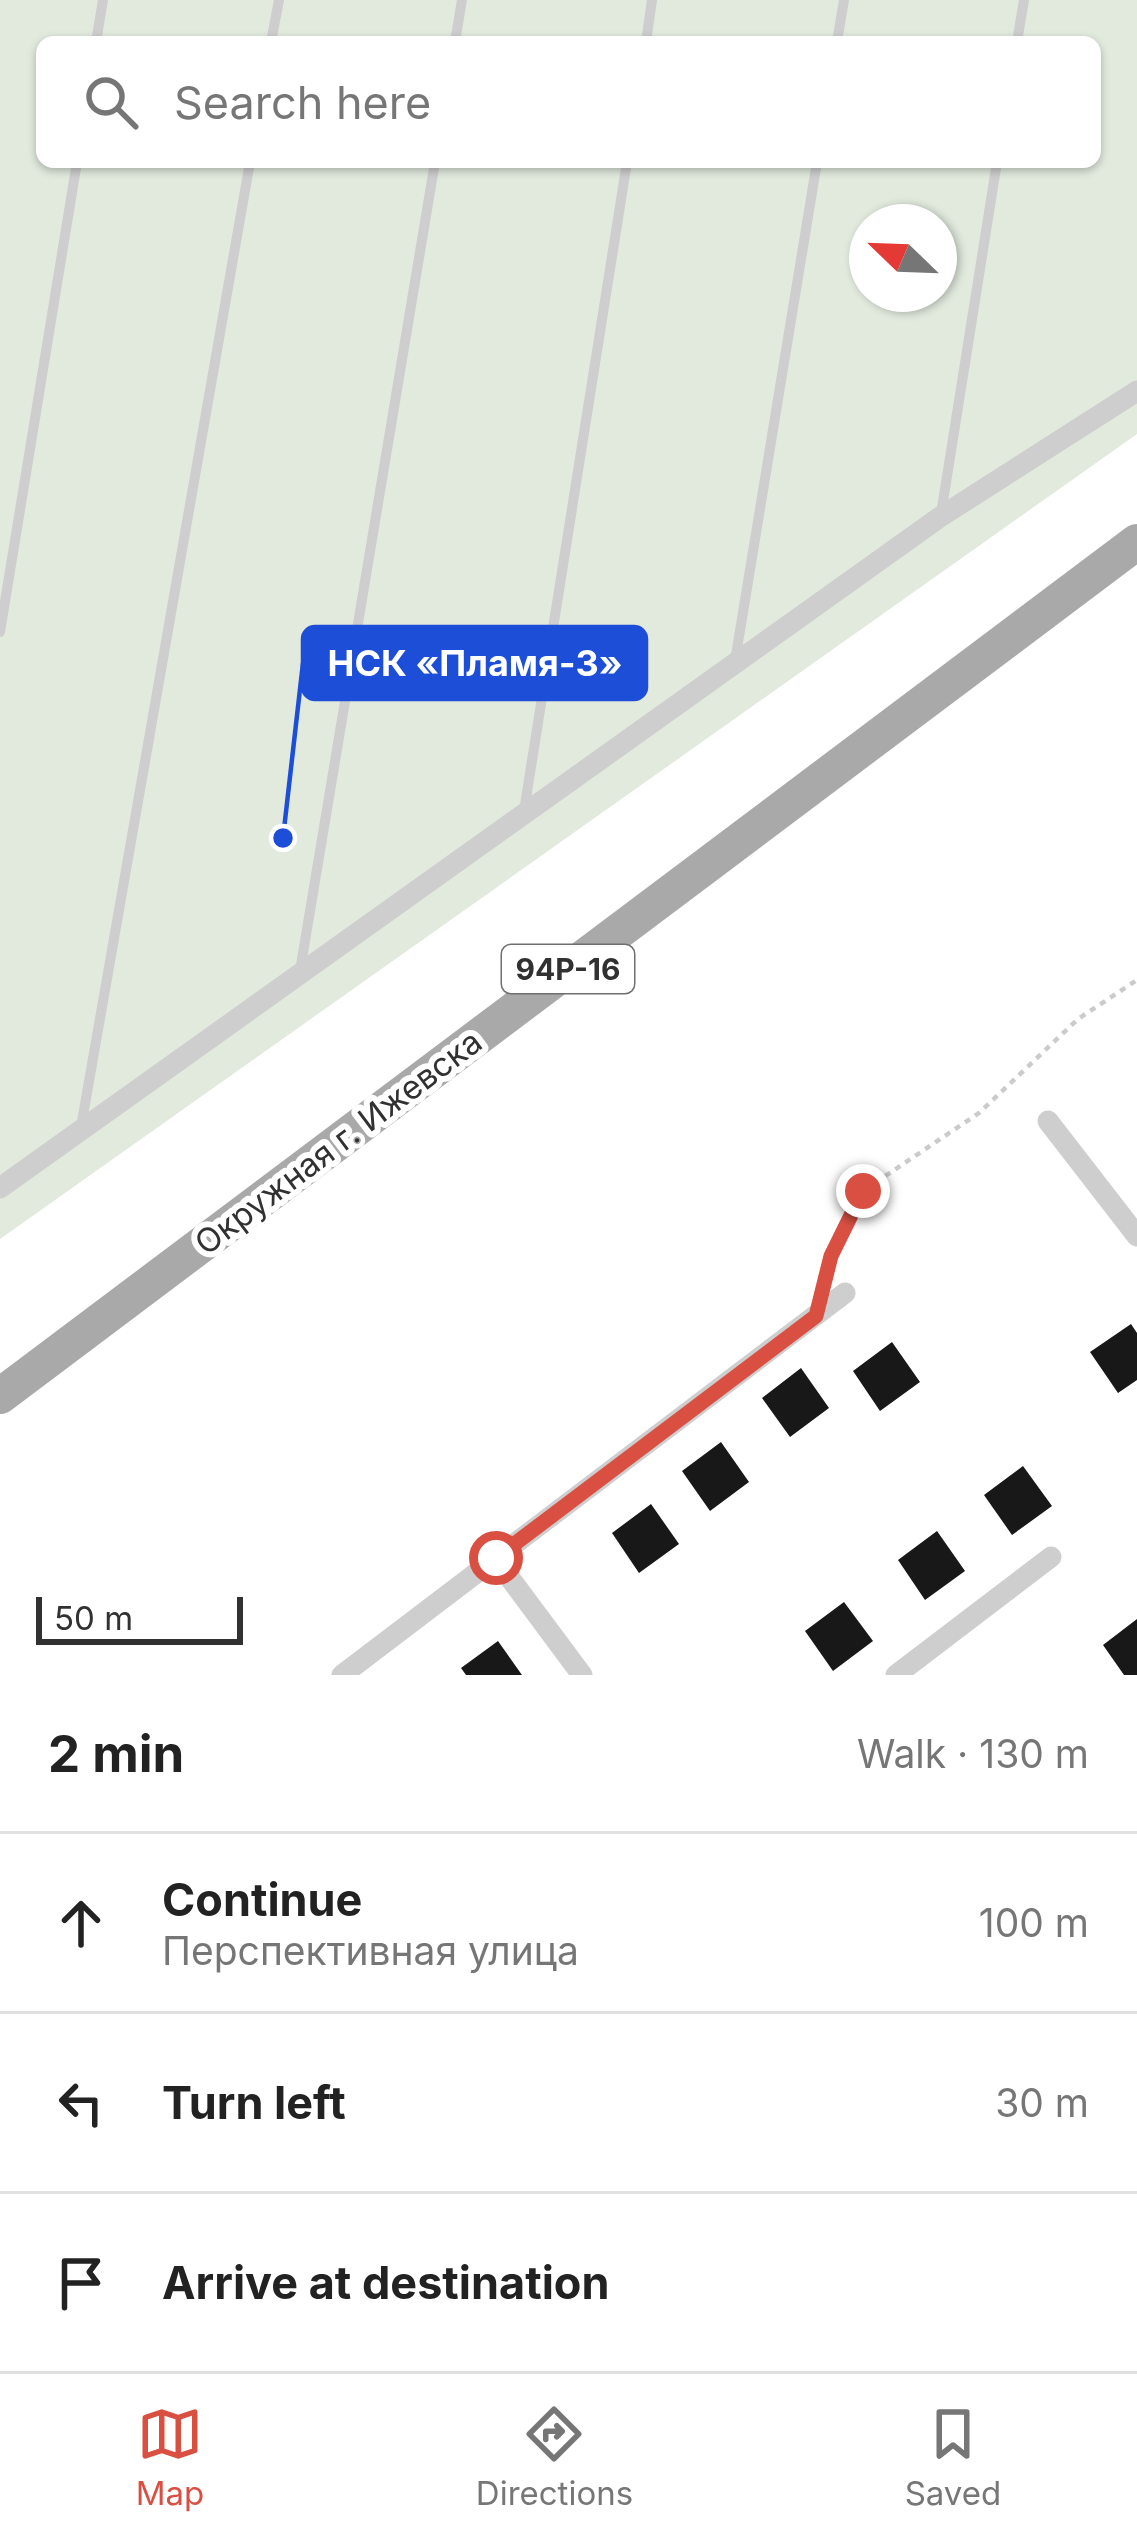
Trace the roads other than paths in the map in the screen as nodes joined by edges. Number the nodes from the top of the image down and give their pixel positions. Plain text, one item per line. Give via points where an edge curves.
1 (103, 0) edge
2 (279, 0) edge
3 (462, 0) edge
4 (652, 0) edge
5 (844, 0) edge
6 (1024, 0) edge
7 (97, 36) edge
8 (273, 36) edge
9 (456, 36) edge
10 (647, 36) edge
11 (838, 36) edge
12 (1018, 36) edge
13 (75, 168) edge
14 (249, 168) edge
15 (434, 168) edge
16 (625, 168) edge
17 (817, 168) edge
18 (997, 168) edge
19 (1137, 391) edge
20 (940, 517) junction
21 (1137, 542) edge
22 (0, 632) edge
23 (735, 664) junction
24 (523, 814) junction
25 (300, 974) junction
26 (1048, 1121) dead end
27 (80, 1130) junction
28 (0, 1188) edge
29 (1137, 1236) edge
30 (845, 1293) dead end
31 (0, 1396) edge
32 (1051, 1557) dead end
33 (496, 1558) junction
34 (342, 1675) edge
35 (582, 1675) edge
36 (896, 1675) edge

1 - 7 lane
2 - 8 lane
3 - 9 lane
4 - 10 lane
5 - 11 lane
6 - 12 lane
13 - 22 lane
14 - 27 lane
15 - 25 lane
16 - 24 lane
17 - 23 lane
18 - 20 lane
19 - 20 street
20 - 23 street
21 - 31 main road, Окружная г. Ижевска / 94Р-16
23 - 24 street
24 - 25 street
25 - 27 street
26 - 29 street
27 - 28 street
30 - 33 street
32 - 36 street
33 - 34 street
33 - 35 street

